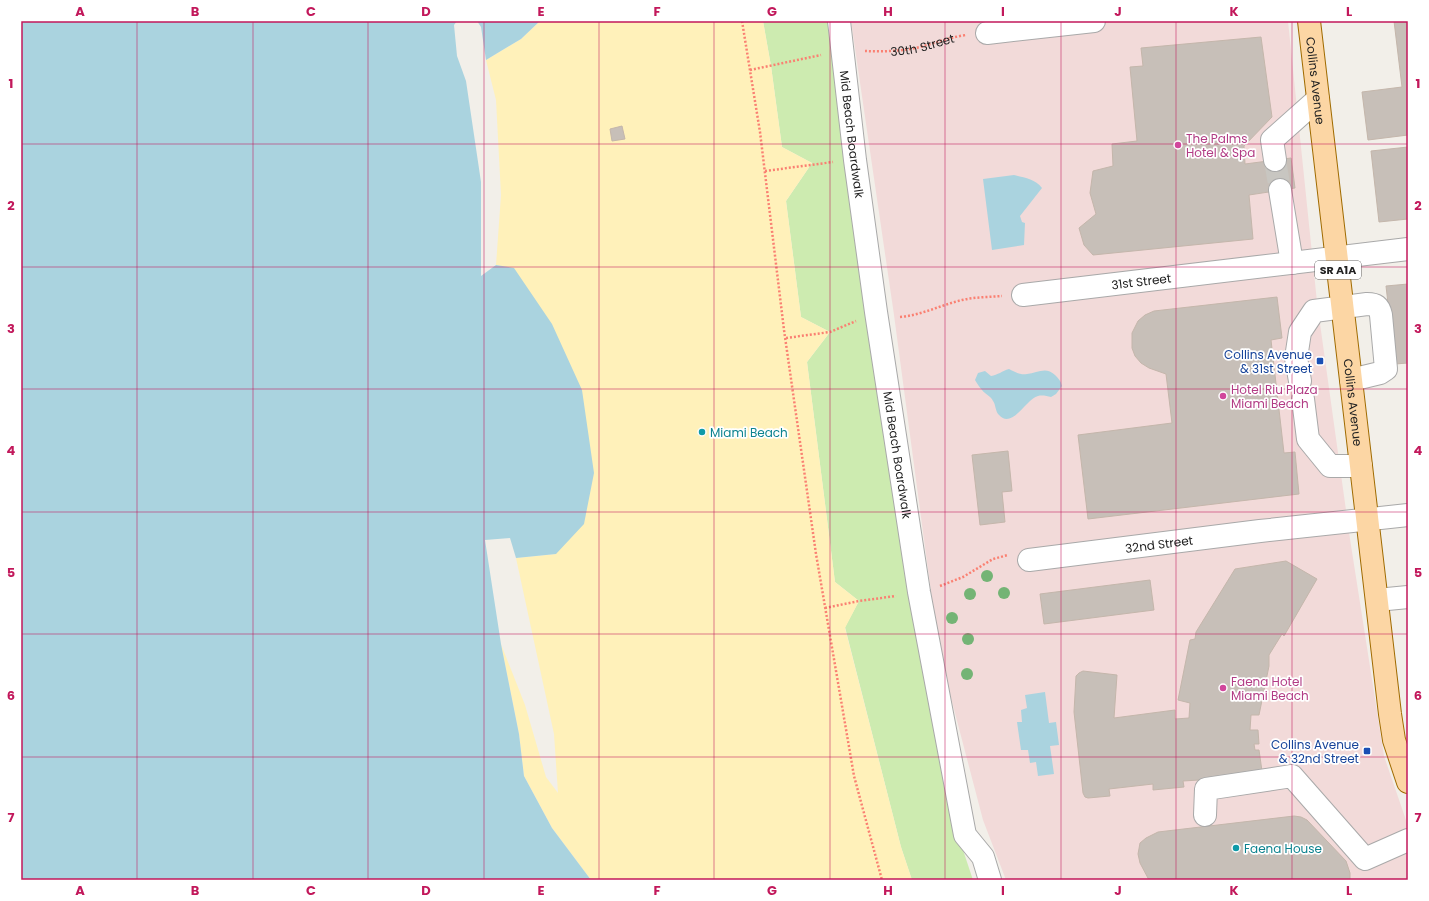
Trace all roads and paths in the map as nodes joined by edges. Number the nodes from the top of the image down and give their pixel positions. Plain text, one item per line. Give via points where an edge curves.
1 (742, 21) edge
2 (839, 21) edge
3 (1094, 21) edge
4 (1309, 21) edge
5 (987, 33) joint
6 (843, 50) junction
7 (750, 70) junction
8 (1318, 99) junction
9 (855, 160) junction
10 (1275, 160) tunnel mouth
11 (765, 170) junction
12 (1280, 190) tunnel mouth
13 (1408, 249) edge
14 (1337, 258) junction
15 (1292, 263) junction
16 (1023, 295) joint
17 (1342, 306) junction
18 (876, 312) junction
19 (786, 338) junction
20 (1351, 380) junction
21 (1361, 466) junction
22 (1408, 515) edge
23 (1367, 519) junction
24 (1029, 560) joint
25 (919, 592) junction
26 (1408, 597) edge
27 (1377, 600) junction
28 (825, 608) junction
29 (1407, 778) edge
30 (1205, 815) dead end
31 (1408, 840) edge
32 (882, 880) edge
33 (990, 880) edge

1 - 7 path
2 - 6 street, Mid Beach Boardwalk
3 - 5 street
4 - 8 main road, Collins Avenue / SR A1A
5 - 6 path, 30th Street via 953,37 904,50
6 - 7 path, 30th Street
6 - 9 street, Mid Beach Boardwalk
7 - 11 path
8 - 10 street via 1272,140
8 - 14 main road, Collins Avenue / SR A1A
9 - 11 path
9 - 18 street, Mid Beach Boardwalk
11 - 19 path
12 - 15 street
13 - 14 street, 31st Street
14 - 15 street, 31st Street
14 - 17 main road, Collins Avenue / SR A1A
15 - 16 street, 31st Street
16 - 18 path via 961,300 921,314 899,318
17 - 20 main road, Collins Avenue / SR A1A
17 - 20 street via 1372,304 1378,306 1381,315 1386,369 1380,373
17 - 21 street via 1314,311 1300,332 1296,358 1308,439 1330,466
18 - 19 path via 830,332
18 - 25 street, Mid Beach Boardwalk
19 - 28 path
20 - 21 main road, Collins Avenue / SR A1A
21 - 23 main road, Collins Avenue / SR A1A
22 - 23 street, 32nd Street
23 - 24 street, 32nd Street
23 - 27 main road, Collins Avenue / SR A1A
24 - 25 path via 1014,554 1003,556 962,577
25 - 28 path
25 - 33 street, Mid Beach Boardwalk via 965,835 983,857
26 - 27 street
27 - 29 main road, Collins Avenue / SR A1A via 1394,740
28 - 32 path via 854,776
30 - 31 street via 1206,789 1292,776 1365,859

